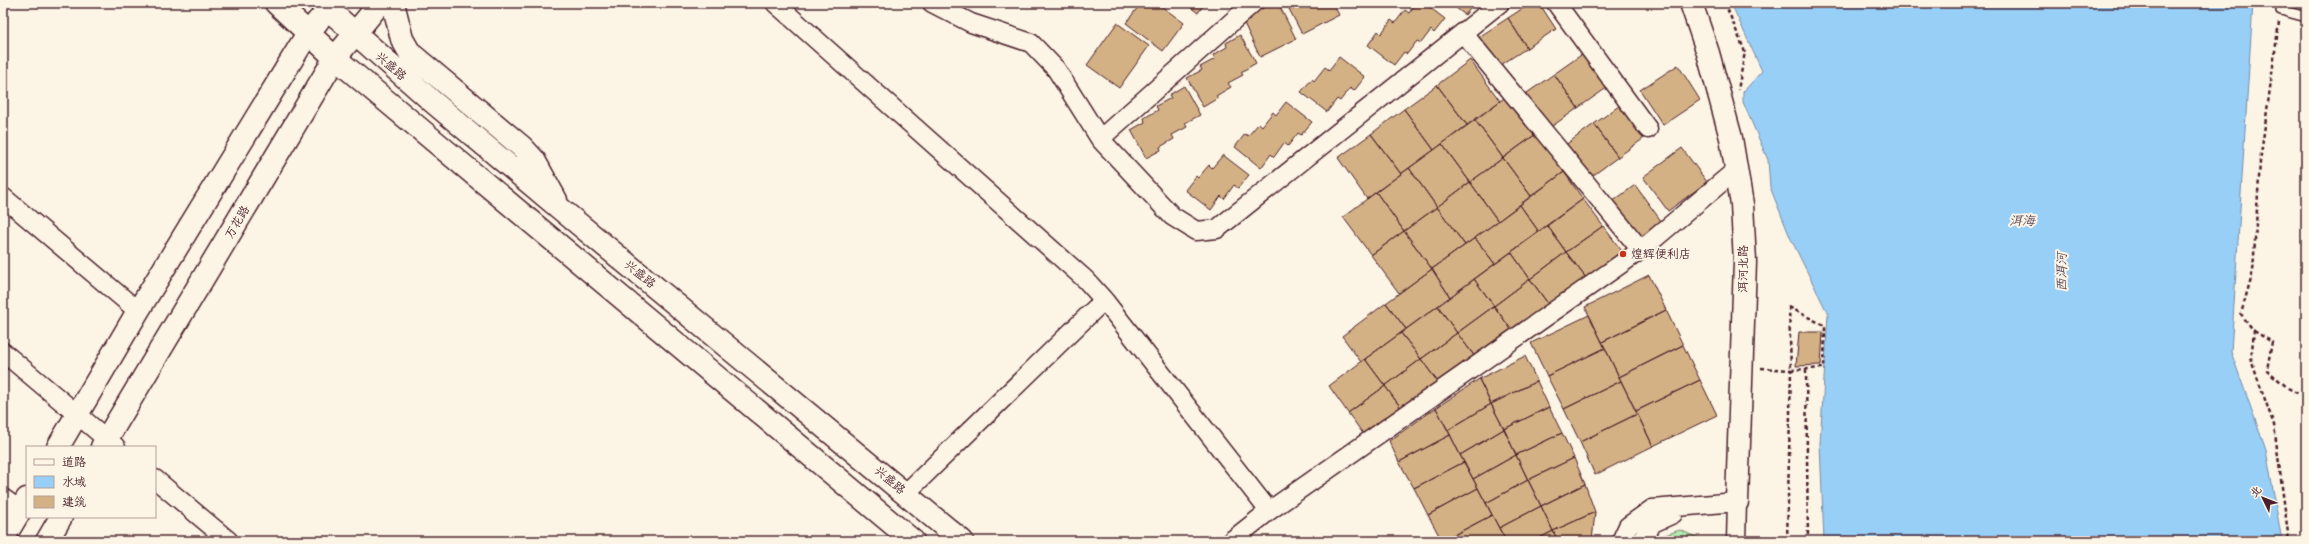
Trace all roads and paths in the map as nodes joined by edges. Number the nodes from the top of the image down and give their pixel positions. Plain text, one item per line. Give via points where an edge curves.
1 (276, 3) edge
2 (380, 3) edge
3 (394, 3) edge
4 (775, 3) edge
5 (932, 3) edge
6 (1253, 3) edge
7 (1500, 3) edge
8 (1556, 3) edge
9 (1692, 3) edge
10 (1725, 3) edge
11 (328, 5) edge
12 (2281, 6) edge
13 (2306, 17) edge
14 (308, 33) junction
15 (354, 33) junction
16 (1462, 33) junction
17 (335, 58) junction
18 (1737, 96) dead end
19 (1648, 129) dead end
20 (1100, 139) junction
21 (1736, 170) junction
22 (3, 197) edge
23 (563, 211) junction
24 (1641, 250) junction
25 (1104, 300) junction
26 (138, 311) junction
27 (2254, 332) junction
28 (3, 352) edge
29 (1759, 368) dead end
30 (1791, 370) junction
31 (1806, 370) junction
32 (2306, 398) edge
33 (77, 414) junction
34 (109, 444) edge
35 (59, 446) edge
36 (156, 480) edge
37 (905, 494) junction
38 (17, 502) edge
39 (1737, 502) junction
40 (1692, 505) junction
41 (1269, 511) junction
42 (60, 518) edge
43 (3, 539) edge
44 (47, 541) edge
45 (229, 541) edge
46 (913, 541) edge
47 (962, 541) edge
48 (1231, 541) edge
49 (1621, 541) edge
50 (1641, 541) edge
51 (1736, 541) edge
52 (1788, 541) edge
53 (1808, 541) edge
54 (2289, 541) edge

1 - 14 street
2 - 15 street, 万花路
3 - 23 street via 402,39 410,53 522,147 534,160
4 - 25 street via 1086,280
5 - 20 street via 971,23 1030,43 1056,69
6 - 20 street
7 - 16 street
8 - 19 street
9 - 21 street, 洱河北路 via 1731,138
10 - 18 path via 1745,52
11 - 14 street
11 - 15 street, 兴盛路
12 - 13 lane
12 - 27 path via 2260,162 2253,271 2241,314
14 - 17 street
14 - 26 street
15 - 17 street, 万花路
15 - 23 street, 兴盛路
16 - 20 street via 1217,229 1196,231 1172,216
16 - 24 street
17 - 34 street, 万花路
17 - 46 street
21 - 24 street
21 - 39 street, 洱河北路 via 1742,204 1745,262
22 - 26 street
23 - 37 street, 兴盛路
24 - 41 street
25 - 37 street
25 - 41 street
26 - 33 street
27 - 32 path via 2272,342 2267,370 2288,388
27 - 54 path via 2251,360 2274,425
28 - 33 street
29 - 30 path
30 - 31 path
30 - 31 path via 1789,307 1825,326 1824,368
30 - 52 path
31 - 53 path
33 - 34 street
33 - 35 street
36 - 45 street
37 - 47 street, 兴盛路
38 - 43 street
39 - 40 street
39 - 51 street, 洱河北路
40 - 49 street via 1652,510 1628,526
40 - 50 street via 1653,523
41 - 48 street
42 - 44 street

